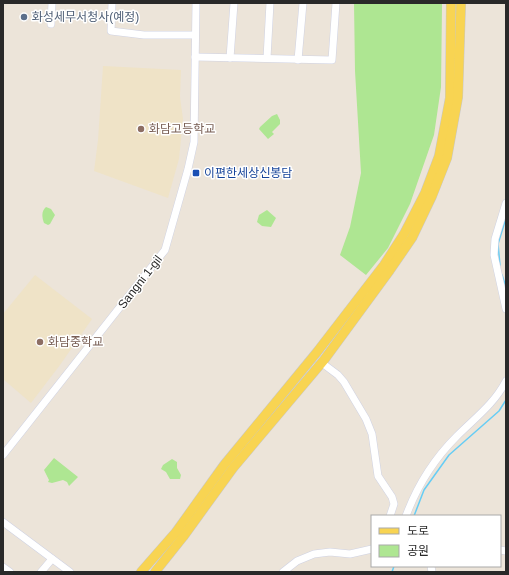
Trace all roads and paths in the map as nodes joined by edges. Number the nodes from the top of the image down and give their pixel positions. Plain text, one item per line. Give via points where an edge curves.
1 (52, 3) edge
2 (112, 3) edge
3 (196, 3) edge
4 (234, 3) edge
5 (270, 3) edge
6 (303, 3) edge
7 (336, 3) edge
8 (451, 3) edge
9 (461, 3) edge
10 (51, 24) dead end
11 (195, 35) junction
12 (195, 57) junction
13 (230, 58) junction
14 (267, 58) junction
15 (298, 60) junction
16 (506, 202) edge
17 (506, 309) edge
18 (322, 363) junction
19 (506, 381) edge
20 (3, 455) edge
21 (390, 515) edge
22 (406, 515) edge
23 (3, 522) edge
24 (371, 549) edge
25 (52, 558) junction
26 (3, 567) edge
27 (10, 572) edge
28 (41, 572) edge
29 (70, 572) edge
30 (141, 572) edge
31 (155, 572) edge
32 (283, 572) edge

1 - 10 street
2 - 11 street via 111,31 144,35
3 - 11 street, Sangni 1-gil
4 - 13 street
5 - 14 street
6 - 15 street
7 - 15 street via 332,60
8 - 30 main road via 450,98 439,156 425,194 404,234 384,265 317,352 224,465 176,532
9 - 18 main road via 458,97 447,158 412,238
11 - 12 street, Sangni 1-gil
12 - 13 street
12 - 20 street, Sangni 1-gil via 194,142 165,250
13 - 14 street
14 - 15 street
16 - 17 street via 495,239 494,255
18 - 21 street via 344,382 366,419 372,434 378,476 394,504
18 - 31 main road via 233,468
19 - 22 street via 492,402 432,464
23 - 25 street
24 - 32 street via 350,554 314,554 297,561
25 - 28 street
25 - 29 street
26 - 27 street

